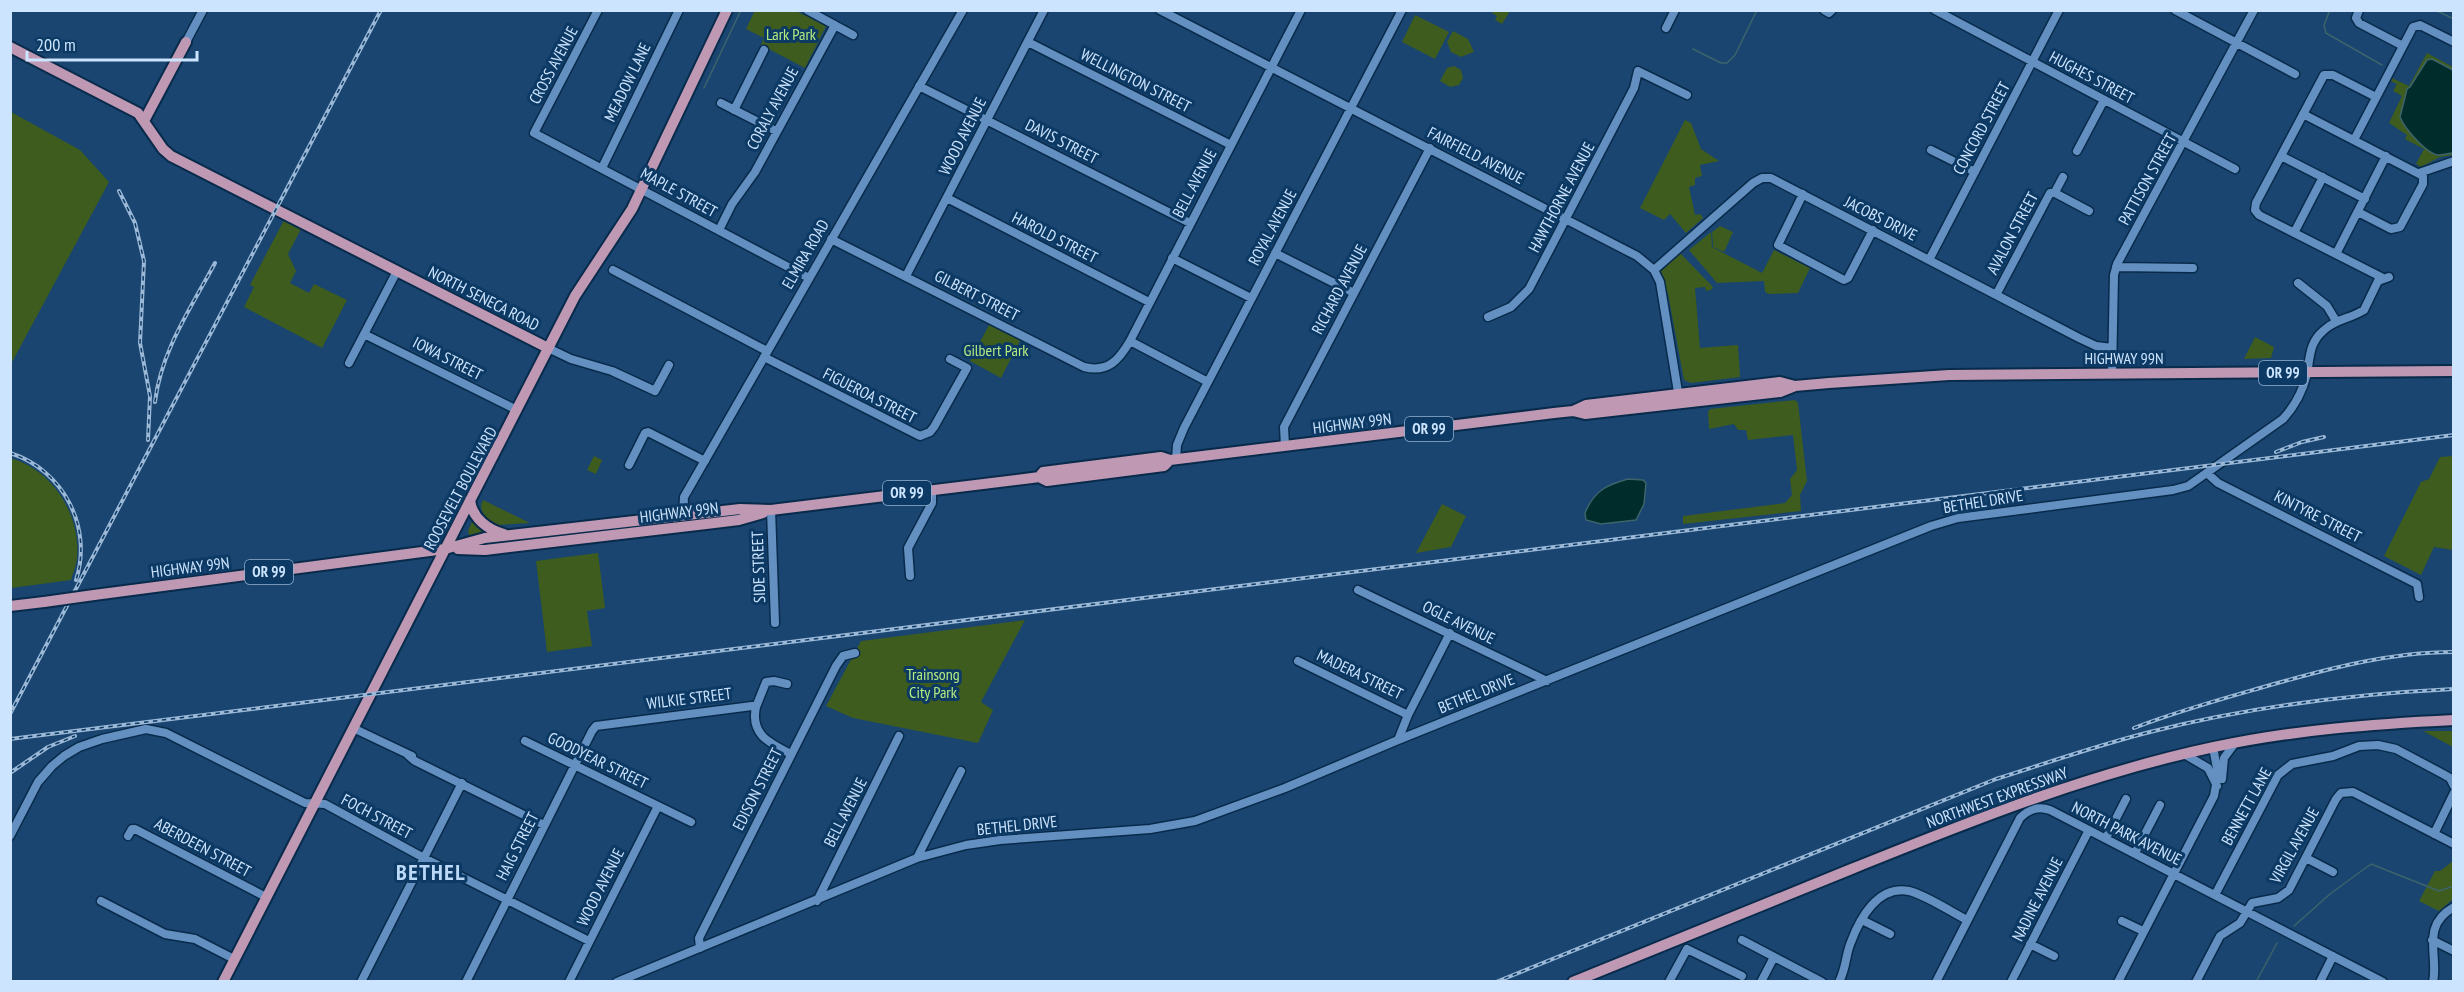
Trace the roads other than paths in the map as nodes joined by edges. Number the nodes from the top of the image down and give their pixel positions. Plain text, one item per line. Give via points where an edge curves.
1 (203, 10) edge
2 (598, 10) edge
3 (678, 10) edge
4 (727, 10) edge
5 (807, 10) edge
6 (963, 10) edge
7 (1044, 10) edge
8 (1160, 10) edge
9 (1301, 10) edge
10 (1402, 10) edge
11 (1675, 10) edge
12 (1824, 10) edge
13 (1832, 10) edge
14 (1935, 10) edge
15 (2059, 10) edge
16 (2175, 10) edge
17 (2254, 10) edge
18 (2359, 10) edge
19 (835, 25) junction
20 (1666, 28) dead end
21 (853, 34) dead end
22 (186, 42) joint
23 (1028, 42) junction
24 (2454, 42) edge
25 (2237, 43) junction
26 (2403, 46) junction
27 (10, 47) edge
28 (764, 50) dead end
29 (2032, 62) junction
30 (1272, 68) junction
31 (2295, 74) dead end
32 (920, 86) junction
33 (1687, 94) dead end
34 (2376, 97) junction
35 (2104, 100) junction
36 (721, 103) dead end
37 (1351, 108) junction
38 (734, 110) junction
39 (2303, 114) junction
40 (987, 120) junction
41 (144, 121) junction
42 (776, 131) junction
43 (534, 133) joint
44 (2354, 140) junction
45 (2184, 143) junction
46 (1231, 145) junction
47 (1430, 148) junction
48 (1931, 150) dead end
49 (2077, 151) dead end
50 (2281, 156) junction
51 (2386, 156) junction
52 (2454, 161) edge
53 (602, 168) junction
54 (2235, 169) dead end
55 (1975, 172) junction
56 (2419, 173) junction
57 (2063, 177) dead end
58 (2323, 177) junction
59 (642, 190) junction
60 (2055, 192) junction
61 (1803, 194) junction
62 (947, 198) junction
63 (2365, 199) junction
64 (2089, 211) dead end
65 (2358, 212) junction
66 (1566, 219) junction
67 (1190, 224) junction
68 (719, 230) junction
69 (1873, 230) junction
70 (2294, 233) junction
71 (831, 239) junction
72 (1275, 253) junction
73 (2336, 254) junction
74 (1172, 258) junction
75 (1929, 260) junction
76 (2116, 267) junction
77 (2193, 267) dead end
78 (613, 270) dead end
79 (1654, 270) junction
80 (397, 271) junction
81 (906, 276) junction
82 (809, 278) junction
83 (2298, 283) dead end
84 (1354, 293) junction
85 (1996, 295) junction
86 (1251, 298) junction
87 (1149, 302) junction
88 (1488, 317) dead end
89 (2336, 321) junction
90 (364, 334) junction
91 (1130, 341) junction
92 (548, 348) junction
93 (2112, 348) junction
94 (765, 354) junction
95 (950, 359) dead end
96 (350, 363) dead end
97 (669, 365) dead end
98 (1110, 366) joint
99 (2454, 371) edge
100 (2307, 372) junction
101 (2112, 374) junction
102 (1208, 382) junction
103 (1679, 398) junction
104 (518, 410) junction
105 (1286, 446) junction
106 (1173, 460) junction
107 (705, 461) junction
108 (628, 465) dead end
109 (2207, 473) junction
110 (932, 490) junction
111 (470, 500) junction
112 (771, 510) junction
113 (683, 516) junction
114 (510, 536) junction
115 (445, 549) junction
116 (910, 576) dead end
117 (1358, 590) dead end
118 (2419, 597) dead end
119 (10, 606) edge
120 (776, 623) dead end
121 (1450, 633) junction
122 (855, 653) dead end
123 (1298, 661) dead end
124 (1547, 681) junction
125 (787, 684) dead end
126 (756, 706) junction
127 (1408, 715) junction
128 (2454, 720) edge
129 (596, 726) joint
130 (353, 728) junction
131 (899, 736) dead end
132 (1398, 740) junction
133 (525, 741) dead end
134 (2235, 743) junction
135 (2213, 747) junction
136 (791, 754) junction
137 (2184, 754) junction
138 (575, 765) junction
139 (961, 771) dead end
140 (462, 783) junction
141 (2217, 786) junction
142 (2454, 786) edge
143 (2454, 793) edge
144 (2126, 799) dead end
145 (315, 804) junction
146 (2160, 805) dead end
147 (658, 806) junction
148 (691, 822) dead end
149 (544, 825) junction
150 (2089, 830) junction
151 (2433, 834) junction
152 (128, 836) dead end
153 (10, 837) edge
154 (2106, 838) junction
155 (2454, 844) edge
156 (2135, 853) junction
157 (424, 858) junction
158 (917, 858) junction
159 (2306, 858) junction
160 (2333, 872) dead end
161 (2174, 873) junction
162 (2215, 895) junction
163 (266, 897) junction
164 (507, 900) junction
165 (101, 901) dead end
166 (817, 901) junction
167 (2454, 907) edge
168 (2247, 911) junction
169 (1862, 920) junction
170 (1967, 920) junction
171 (2122, 921) dead end
172 (2143, 931) junction
173 (1890, 934) dead end
174 (1742, 940) dead end
175 (2432, 940) junction
176 (589, 941) junction
177 (2030, 944) junction
178 (700, 948) junction
179 (2454, 951) edge
180 (2054, 956) dead end
181 (2333, 956) junction
182 (1774, 957) junction
183 (234, 959) junction
184 (1742, 976) dead end
185 (223, 981) edge
186 (361, 981) edge
187 (466, 981) edge
188 (569, 981) edge
189 (617, 981) edge
190 (1573, 981) edge
191 (1669, 981) edge
192 (1761, 981) edge
193 (1822, 981) edge
194 (1839, 981) edge
195 (1936, 981) edge
196 (2011, 981) edge
197 (2118, 981) edge
198 (2196, 981) edge
199 (2320, 981) edge
200 (2384, 981) edge
201 (2433, 981) edge

1 - 22 street
2 - 43 street, CROSS AVENUE
3 - 53 street, MEADOW LANE
4 - 59 main road, ROOSEVELT BOULEVARD
5 - 19 street
6 - 32 street, ELMIRA ROAD
7 - 23 street, WOOD AVENUE
8 - 30 street, FAIRFIELD AVENUE
9 - 30 street, BELL AVENUE
10 - 37 street, ROYAL AVENUE
11 - 20 street
12 - 13 street
14 - 29 street, HUGHES STREET
15 - 29 street, CONCORD STREET
16 - 25 street
17 - 25 street, PATTISON STREET
18 - 26 street via 2359,23
19 - 21 street
19 - 42 street, CORALY AVENUE
22 - 41 main road
23 - 40 street, WOOD AVENUE
23 - 46 street, WELLINGTON STREET
24 - 26 street via 2418,25
25 - 31 street
25 - 45 street, PATTISON STREET
26 - 34 street
27 - 41 main road via 134,111
28 - 38 street
29 - 35 street, HUGHES STREET
29 - 55 street, CONCORD STREET
30 - 37 street, FAIRFIELD AVENUE
30 - 46 street, BELL AVENUE
32 - 40 street, DAVIS STREET
32 - 71 street, ELMIRA ROAD
33 - 66 street, HAWTHORNE AVENUE via 1638,71 1634,88
34 - 39 street via 2326,74
34 - 44 street
35 - 45 street, HUGHES STREET
35 - 49 street
36 - 38 street
37 - 47 street, FAIRFIELD AVENUE
37 - 72 street, ROYAL AVENUE
38 - 42 street
39 - 44 street
39 - 50 street
40 - 62 street, WOOD AVENUE
40 - 67 street, DAVIS STREET
41 - 80 main road, NORTH SENECA ROAD via 171,156
42 - 68 street, CORALY AVENUE
43 - 53 street, MAPLE STREET
44 - 51 street
45 - 54 street, HUGHES STREET
45 - 76 street, PATTISON STREET
46 - 67 street, BELL AVENUE
47 - 66 street, FAIRFIELD AVENUE
47 - 84 street, RICHARD AVENUE
48 - 55 street
50 - 58 street
50 - 70 street via 2255,210
51 - 56 street
51 - 63 street
52 - 56 street
53 - 59 street, MAPLE STREET
55 - 75 street, CONCORD STREET
56 - 65 street via 2423,184 2400,227 2391,229
57 - 60 street
58 - 63 street
58 - 70 street
59 - 68 street, MAPLE STREET
59 - 92 main road, ROOSEVELT BOULEVARD via 612,243 583,283
60 - 64 street, AVALON STREET
60 - 85 street, AVALON STREET via 2048,195
61 - 69 street, JACOBS DRIVE
61 - 69 street via 1777,243 1826,271 1846,279
61 - 79 street, JACOBS DRIVE via 1771,178 1759,180
62 - 81 street, WOOD AVENUE
62 - 87 street, HAROLD STREET
63 - 65 street
65 - 73 street
66 - 79 street, FAIRFIELD AVENUE via 1637,256
66 - 88 street, HAWTHORNE AVENUE via 1524,296
67 - 74 street, BELL AVENUE
68 - 82 street, MAPLE STREET
69 - 75 street, JACOBS DRIVE
70 - 73 street
71 - 81 street, GILBERT STREET
71 - 82 street, ELMIRA ROAD
72 - 84 street
72 - 86 street, ROYAL AVENUE
73 - 89 street via 2386,277 2375,286 2364,310
74 - 86 street
74 - 87 street, BELL AVENUE
75 - 85 street, JACOBS DRIVE
76 - 77 street
76 - 93 street, PATTISON STREET
78 - 94 street, FIGUEROA STREET
79 - 103 street via 1664,295
80 - 90 street
80 - 92 main road, NORTH SENECA ROAD
81 - 98 street, GILBERT STREET via 1084,367
82 - 94 street, ELMIRA ROAD
83 - 89 street via 2327,306
84 - 105 street, RICHARD AVENUE via 1284,427
85 - 93 street, JACOBS DRIVE via 2095,346
86 - 102 street, ROYAL AVENUE
87 - 91 street, BELL AVENUE
89 - 100 street, BETHEL DRIVE via 2316,339
90 - 96 street
90 - 104 street, IOWA STREET
91 - 98 street, BELL AVENUE
91 - 102 street
92 - 97 street, NORTH SENECA ROAD via 655,391
92 - 104 main road, ROOSEVELT BOULEVARD
93 - 101 street, PATTISON STREET
94 - 95 street, FIGUEROA STREET via 920,436 934,427 967,368
94 - 107 street, ELMIRA ROAD
99 - 100 main road, HIGHWAY 99N / OR 99
100 - 101 main road, HIGHWAY 99N / OR 99
100 - 109 street, BETHEL DRIVE via 2303,388 2283,419
101 - 103 main road, HIGHWAY 99N / OR 99 via 1949,375
102 - 106 street, ROYAL AVENUE via 1179,438
103 - 105 main road, HIGHWAY 99N / OR 99 via 1586,405 1573,411
104 - 111 main road, ROOSEVELT BOULEVARD
105 - 106 main road, HIGHWAY 99N / OR 99
106 - 110 main road, HIGHWAY 99N / OR 99 via 1161,458 1043,472 1040,477
107 - 108 street via 648,432
107 - 113 street, ELMIRA ROAD via 684,497
109 - 118 street, KINTYRE STREET via 2218,483 2417,584
109 - 124 street, BETHEL DRIVE via 2188,486 2173,490 1958,518 1931,526
110 - 112 main road, HIGHWAY 99N / OR 99
110 - 116 street via 932,502 908,548
111 - 114 main road via 474,514 488,528
111 - 115 main road, ROOSEVELT BOULEVARD
112 - 113 main road, HIGHWAY 99N / OR 99 via 740,509
112 - 115 main road, HIGHWAY 99N / OR 99 via 739,520 485,550
112 - 120 street, SIDE STREET
113 - 114 main road, HIGHWAY 99N / OR 99
114 - 115 main road, HIGHWAY 99N / OR 99
115 - 119 main road, HIGHWAY 99N / OR 99, bridge
115 - 130 main road, ROOSEVELT BOULEVARD
117 - 121 street, OGLE AVENUE
121 - 124 street, OGLE AVENUE
121 - 127 street
122 - 136 street, EDISON STREET via 843,656 836,666
123 - 127 street, MADERA STREET
124 - 132 street, BETHEL DRIVE
125 - 126 street via 766,682
126 - 129 street, WILKIE STREET
126 - 136 street, WILKIE STREET via 755,728
127 - 132 street
128 - 134 main road, NORTHWEST EXPRESSWAY via 2332,728
129 - 138 street, HAIG STREET
130 - 140 street
130 - 145 main road, ROOSEVELT BOULEVARD
131 - 166 street, BELL AVENUE
132 - 158 street, BETHEL DRIVE via 1186,824 1000,840
133 - 138 street, GOODYEAR STREET
134 - 135 main road, NORTHWEST EXPRESSWAY
134 - 141 street via 2224,758 2222,780
135 - 137 main road, NORTHWEST EXPRESSWAY
135 - 141 street
136 - 178 street, EDISON STREET via 699,938
137 - 141 street via 2208,768
137 - 190 main road, NORTHWEST EXPRESSWAY via 2036,796
138 - 147 street, GOODYEAR STREET
138 - 149 street, HAIG STREET
139 - 158 street
140 - 149 street
140 - 157 street
141 - 161 street
142 - 162 street, BENNETT LANE via 2447,775 2384,746 2359,746 2288,766 2278,775
143 - 151 street
144 - 154 street
145 - 153 street, FOCH STREET via 305,803 167,734 146,729 102,739 64,756 38,782
145 - 157 street, FOCH STREET via 324,804
145 - 163 main road, ROOSEVELT BOULEVARD
146 - 156 street
147 - 148 street, GOODYEAR STREET
147 - 176 street, WOOD AVENUE
149 - 164 street, HAIG STREET
150 - 154 street, NORTH PARK AVENUE
150 - 170 street, NORTH PARK AVENUE via 2050,810 2028,811 2020,818
150 - 177 street, NADINE AVENUE
151 - 155 street
151 - 159 street, VIRGIL AVENUE via 2353,792 2344,792 2336,799
152 - 163 street, ABERDEEN STREET via 135,829
154 - 156 street, NORTH PARK AVENUE
156 - 161 street, NORTH PARK AVENUE
157 - 164 street, FOCH STREET
157 - 186 street
158 - 166 street, BETHEL DRIVE
159 - 160 street
159 - 168 street, VIRGIL AVENUE via 2286,893 2254,902
161 - 162 street, NORTH PARK AVENUE
161 - 172 street
162 - 168 street, NORTH PARK AVENUE
163 - 183 main road, ROOSEVELT BOULEVARD
164 - 176 street, FOCH STREET
164 - 187 street, HAIG STREET
165 - 183 street via 165,934 195,939
166 - 178 street, BETHEL DRIVE
167 - 175 street via 2440,920
168 - 181 street, NORTH PARK AVENUE
168 - 198 street, VIRGIL AVENUE via 2240,923 2220,936
169 - 170 street via 1875,901 1903,891 1913,892
169 - 173 street
169 - 194 street
170 - 195 street, NORTH PARK AVENUE
171 - 172 street
172 - 197 street
174 - 182 street
175 - 179 street
175 - 201 street
176 - 188 street, WOOD AVENUE
177 - 180 street
177 - 196 street, NADINE AVENUE
178 - 189 street, BETHEL DRIVE
181 - 199 street
181 - 200 street, NORTH PARK AVENUE
182 - 192 street
182 - 193 street
183 - 185 main road, ROOSEVELT BOULEVARD
184 - 191 street via 1689,949

